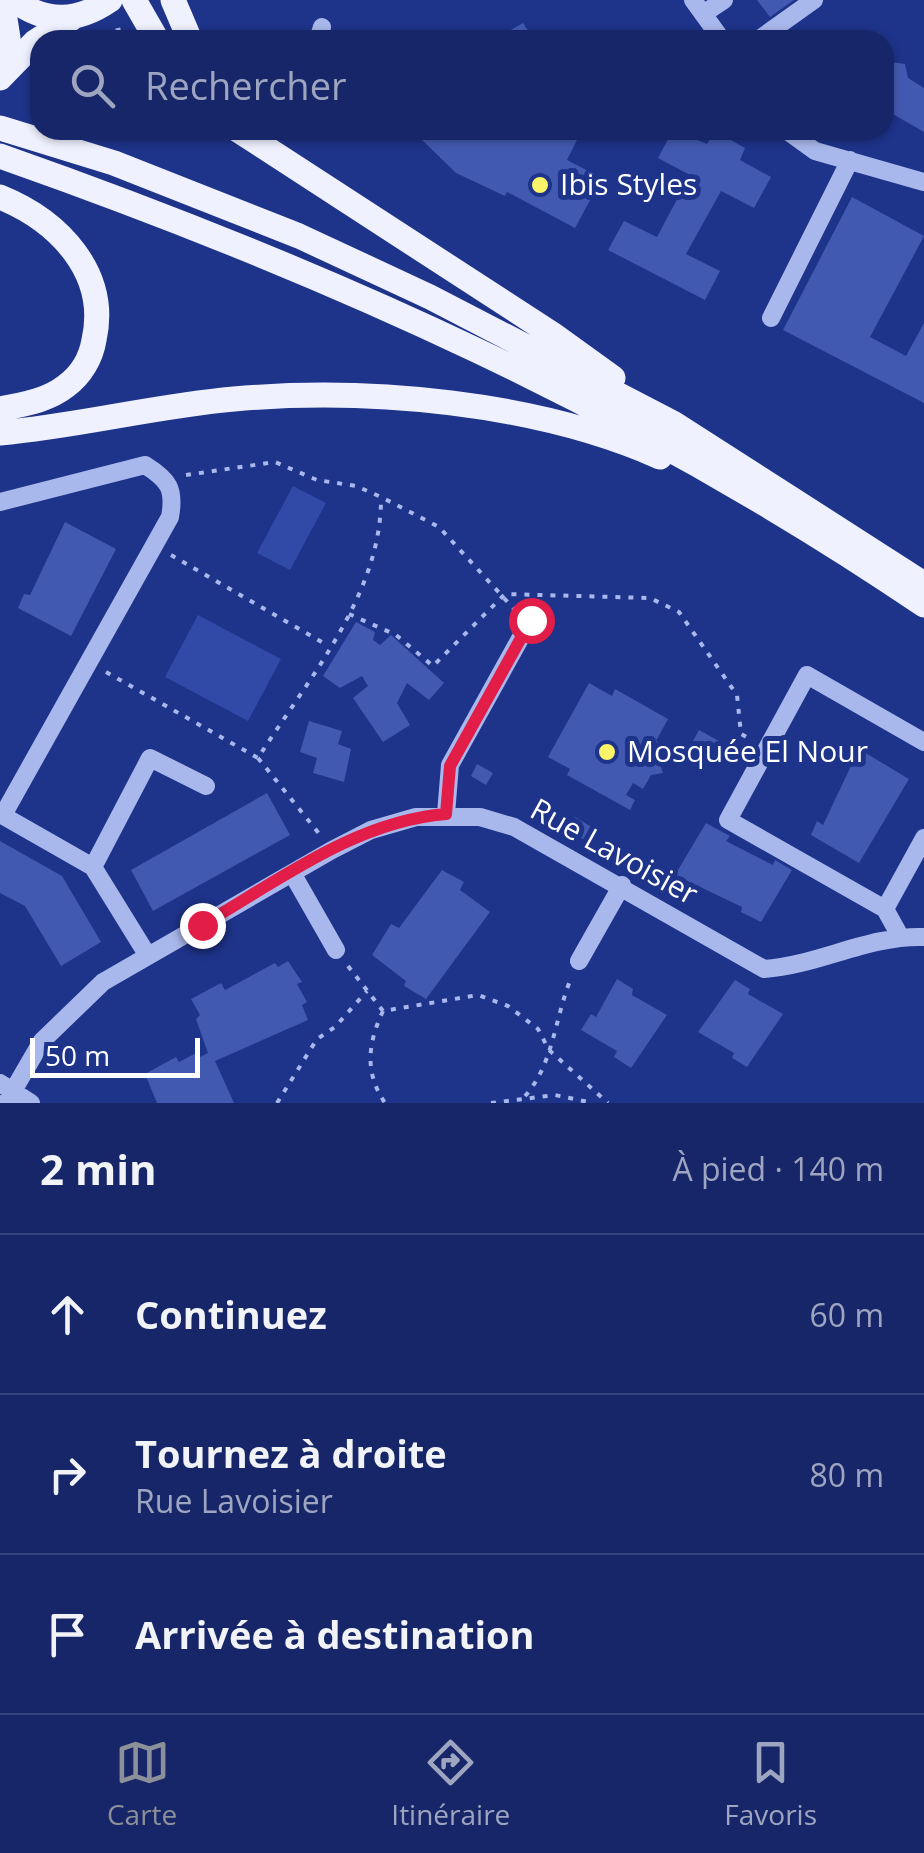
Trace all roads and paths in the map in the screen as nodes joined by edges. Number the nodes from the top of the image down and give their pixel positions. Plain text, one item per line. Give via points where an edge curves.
1 (2, 0) edge
2 (14, 0) edge
3 (110, 0) edge
4 (134, 0) edge
5 (173, 0) edge
6 (724, 0) edge
7 (814, 0) edge
8 (698, 7) edge
9 (72, 18) junction
10 (54, 30) edge
11 (151, 30) edge
12 (186, 30) edge
13 (715, 30) edge
14 (772, 30) edge
15 (30, 47) edge
16 (2, 75) edge
17 (0, 128) edge
18 (30, 137) edge
19 (40, 140) edge
20 (255, 140) edge
21 (265, 140) edge
22 (800, 140) edge
23 (276, 153) junction
24 (0, 156) edge
25 (850, 160) junction
26 (924, 182) edge
27 (0, 196) edge
28 (771, 318) dead end
29 (0, 408) edge
30 (673, 423) junction
31 (0, 433) edge
32 (166, 478) junction
33 (381, 496) junction
34 (0, 502) edge
35 (774, 506) junction
36 (154, 545) junction
37 (924, 584) edge
38 (505, 594) junction
39 (924, 605) edge
40 (349, 614) junction
41 (531, 620) joint
42 (328, 646) junction
43 (88, 662) junction
44 (924, 742) edge
45 (766, 748) junction
46 (258, 758) junction
47 (206, 786) dead end
48 (1, 814) edge
49 (446, 814) junction
50 (924, 838) edge
51 (332, 850) junction
52 (92, 867) junction
53 (292, 873) junction
54 (622, 885) junction
55 (885, 909) junction
56 (900, 936) junction
57 (924, 937) edge
58 (336, 950) joint
59 (148, 956) junction
60 (579, 960) joint
61 (367, 990) junction
62 (383, 1011) junction
63 (549, 1050) junction
64 (6, 1093) edge
65 (525, 1096) junction
66 (31, 1103) edge
67 (278, 1103) edge
68 (384, 1103) edge
69 (491, 1103) edge
70 (593, 1103) edge
71 (608, 1103) edge

1 - 16 main road via 8,38
2 - 9 main road via 40,15
3 - 9 main road
4 - 11 main road
5 - 12 main road
6 - 8 street
7 - 14 street
8 - 13 street
9 - 10 main road
15 - 16 main road
17 - 18 main road
19 - 30 main road via 114,162 298,236
20 - 23 main road
21 - 23 main road
22 - 25 street
23 - 30 main road via 552,334
24 - 35 main road via 267,256 568,392
25 - 26 street
25 - 28 street
27 - 29 main road via 66,240 98,301 92,351 82,370 39,400
30 - 37 main road
31 - 35 main road via 234,399 351,397 500,411 647,452
32 - 33 path via 275,462
32 - 34 street via 145,465
32 - 36 street via 174,494 170,517
33 - 38 path via 439,527
33 - 40 path via 382,534
35 - 39 main road
36 - 42 path
36 - 43 street
38 - 40 path via 433,666 396,635
38 - 41 path via 507,604
38 - 45 path via 650,598 679,612 737,695 741,734
40 - 42 path
41 - 49 street via 450,766
42 - 46 path
43 - 46 path
43 - 48 street
44 - 45 street via 807,675
45 - 55 street via 728,820
46 - 51 path
47 - 52 street via 150,758
48 - 52 street
49 - 51 street, Rue Lavoisier via 392,822
49 - 54 street, Rue Lavoisier via 514,827
50 - 55 street
51 - 53 street, Rue Lavoisier
52 - 59 street
53 - 58 street
53 - 59 street, Rue Lavoisier
54 - 56 street, Rue Lavoisier via 764,969
54 - 60 street
55 - 56 street
56 - 57 street, Rue Lavoisier
58 - 61 path
59 - 64 street, Rue Lavoisier via 72,1008
60 - 63 path via 558,1006
61 - 62 path
61 - 67 path via 317,1038
62 - 63 path via 478,995 508,1006 538,1029
62 - 68 path via 369,1062
63 - 65 path
63 - 71 path
64 - 66 street
65 - 69 path
65 - 70 path via 555,1094

